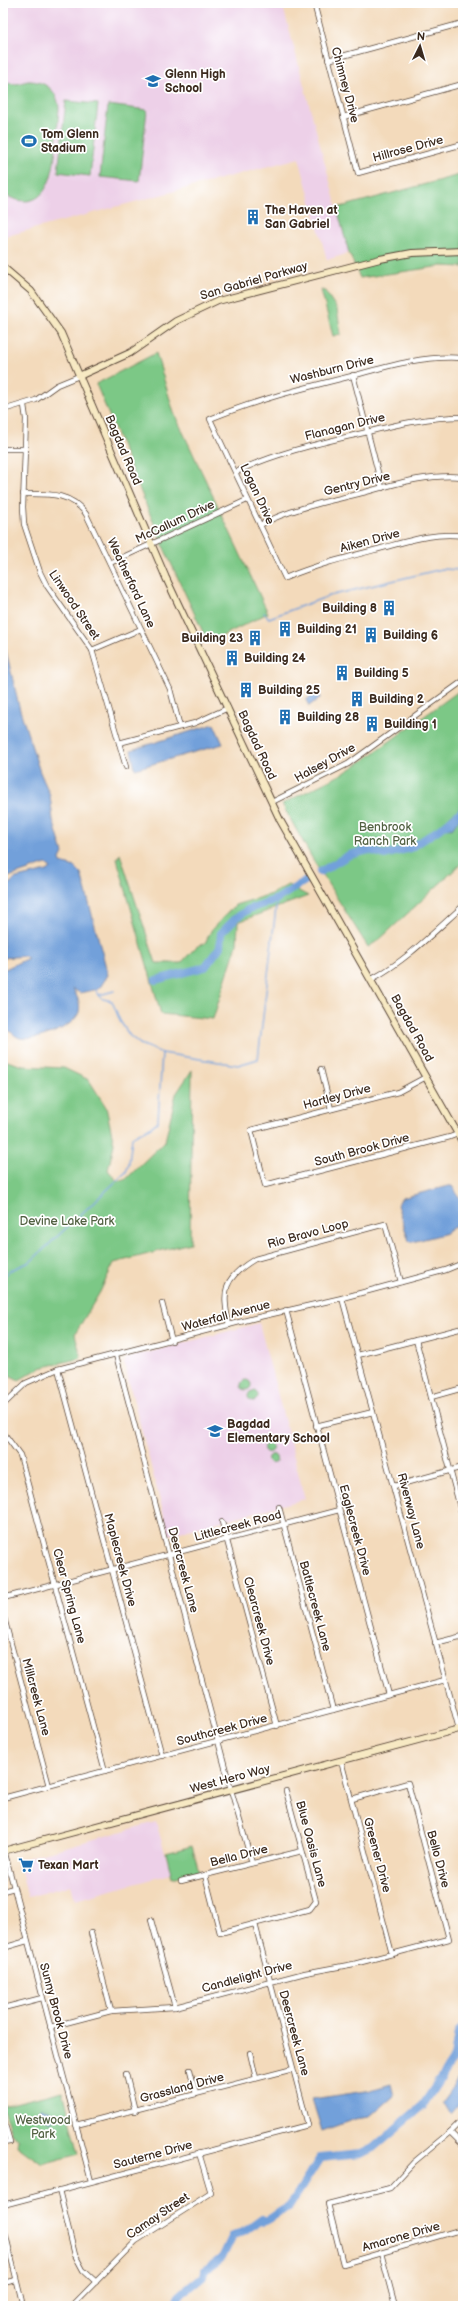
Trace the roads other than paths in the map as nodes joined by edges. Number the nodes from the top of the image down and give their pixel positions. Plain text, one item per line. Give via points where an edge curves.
1 (313, 3) edge
2 (463, 23) edge
3 (328, 60) junction
4 (463, 84) edge
5 (343, 117) junction
6 (463, 144) edge
7 (358, 172) joint
8 (463, 251) edge
9 (3, 267) edge
10 (463, 358) edge
11 (354, 375) junction
12 (79, 376) junction
13 (24, 405) junction
14 (3, 410) edge
15 (463, 418) edge
16 (210, 419) joint
17 (367, 432) junction
18 (3, 449) edge
19 (25, 449) junction
20 (236, 472) junction
21 (463, 477) edge
22 (382, 488) junction
23 (23, 494) junction
24 (248, 500) junction
25 (260, 525) junction
26 (463, 536) edge
27 (151, 544) junction
28 (110, 563) junction
29 (285, 578) joint
30 (141, 629) junction
31 (92, 650) junction
32 (463, 682) edge
33 (228, 708) junction
34 (180, 726) junction
35 (119, 743) junction
36 (126, 767) dead end
37 (272, 802) junction
38 (463, 906) edge
39 (372, 979) junction
40 (321, 1069) dead end
41 (426, 1077) junction
42 (331, 1109) junction
43 (460, 1133) edge
44 (463, 1143) edge
45 (265, 1185) joint
46 (463, 1263) edge
47 (401, 1282) junction
48 (342, 1298) junction
49 (162, 1303) dead end
50 (286, 1310) junction
51 (229, 1325) junction
52 (463, 1328) edge
53 (416, 1340) junction
54 (172, 1341) junction
55 (116, 1355) junction
56 (358, 1355) junction
57 (58, 1369) junction
58 (463, 1388) edge
59 (431, 1397) junction
60 (3, 1405) edge
61 (373, 1412) junction
62 (316, 1426) junction
63 (3, 1432) edge
64 (463, 1467) edge
65 (450, 1471) junction
66 (394, 1486) junction
67 (279, 1507) dead end
68 (339, 1510) junction
69 (463, 1519) edge
70 (222, 1522) dead end
71 (284, 1524) junction
72 (227, 1539) junction
73 (168, 1554) junction
74 (112, 1570) junction
75 (56, 1584) junction
76 (3, 1598) edge
77 (3, 1614) edge
78 (463, 1636) edge
79 (435, 1643) junction
80 (445, 1680) junction
81 (389, 1696) junction
82 (333, 1710) junction
83 (277, 1726) junction
84 (461, 1729) edge
85 (219, 1741) junction
86 (162, 1756) junction
87 (341, 1761) junction
88 (105, 1771) junction
89 (49, 1786) junction
90 (231, 1790) junction
91 (286, 1791) dead end
92 (3, 1798) edge
93 (352, 1799) junction
94 (3, 1849) edge
95 (302, 1851) junction
96 (252, 1863) junction
97 (205, 1875) junction
98 (181, 1881) dead end
99 (14, 1888) junction
100 (3, 1891) edge
101 (151, 1920) dead end
102 (255, 1924) junction
103 (91, 1934) dead end
104 (449, 1939) joint
105 (27, 1941) junction
106 (3, 1948) edge
107 (392, 1954) junction
108 (270, 1982) junction
109 (42, 1998) junction
110 (175, 2007) junction
111 (3, 2008) edge
112 (111, 2011) junction
113 (50, 2027) junction
114 (250, 2053) dead end
115 (293, 2069) junction
116 (190, 2070) dead end
117 (126, 2074) dead end
118 (256, 2078) junction
119 (196, 2094) junction
120 (135, 2111) junction
121 (3, 2118) edge
122 (463, 2119) edge
123 (76, 2124) junction
124 (308, 2125) joint
125 (450, 2132) junction
126 (3, 2143) edge
127 (463, 2145) edge
128 (199, 2153) junction
129 (91, 2181) junction
130 (59, 2190) junction
131 (3, 2204) edge
132 (3, 2224) edge
133 (463, 2229) edge
134 (381, 2254) junction
135 (16, 2280) junction
136 (96, 2282) junction
137 (3, 2283) edge
138 (23, 2306) edge
139 (72, 2306) edge
140 (395, 2306) edge

1 - 3 street, Chimney Drive
2 - 3 street
3 - 5 street, Chimney Drive
4 - 5 street
5 - 7 street, Chimney Drive
6 - 7 street, Hillrose Drive
8 - 12 street, San Gabriel Parkway via 412,253 380,258 218,301 176,321 130,353
9 - 12 street, Bagdad Road via 30,290 43,306 61,333
10 - 11 street, Washburn Drive via 402,362
11 - 16 street, Washburn Drive via 269,396
11 - 17 street
12 - 13 street, San Gabriel Parkway via 57,385
12 - 27 street, Bagdad Road
13 - 14 street, San Gabriel Parkway
13 - 19 street, Linwood Street
15 - 17 street, Flanagan Drive via 422,419
16 - 20 street, Logan Drive
17 - 20 street, Flanagan Drive via 280,454
17 - 22 street
18 - 19 street
19 - 23 street, Linwood Street
20 - 24 street, Logan Drive
21 - 22 street, Gentry Drive via 429,477
22 - 25 street, Gentry Drive via 300,509
23 - 28 street, Weatherford Lane via 57,495 79,504
23 - 31 street, Linwood Street via 23,519 40,572
24 - 25 street, Logan Drive
24 - 27 street, McCallum Drive
25 - 29 street, Logan Drive
26 - 29 street, Aiken Drive via 438,535 412,540 317,565
27 - 28 street, McCallum Drive
27 - 33 street, Bagdad Road
28 - 30 street, Weatherford Lane
30 - 31 street
30 - 34 street, Weatherford Lane via 170,689
31 - 35 street, Linwood Street
32 - 37 street, Halsey Drive via 348,764
33 - 34 street
33 - 37 street, Bagdad Road
34 - 35 street
35 - 36 street, Linwood Street
37 - 39 street, Bagdad Road via 286,832
38 - 39 street via 397,965
39 - 41 street, Bagdad Road
40 - 42 street
41 - 42 street, Hartley Drive via 398,1092
41 - 43 street, Bagdad Road
42 - 45 street, Hartley Drive via 251,1130
43 - 44 street, Bagdad Road
43 - 45 street, South Brook Drive
46 - 47 street, Waterfall Avenue
47 - 48 street, Waterfall Avenue
47 - 51 street, Rio Bravo Loop via 385,1224 255,1259 238,1269 227,1286 225,1303
48 - 50 street, Waterfall Avenue
48 - 56 street, Riverway Lane
49 - 54 street
50 - 51 street, Waterfall Avenue
50 - 62 street, Eaglecreek Drive
51 - 54 street, Waterfall Avenue
52 - 53 street
53 - 56 street
53 - 59 street
54 - 55 street, Waterfall Avenue
55 - 57 street, Waterfall Avenue
55 - 73 street, Deercreek Lane
56 - 61 street, Riverway Lane
57 - 60 street, Waterfall Avenue via 26,1383
57 - 74 street, Maplecreek Drive
58 - 59 street
59 - 65 street
61 - 62 street
61 - 66 street, Riverway Lane
62 - 68 street, Eaglecreek Drive
63 - 75 street, Clear Spring Lane via 20,1455
64 - 65 street
65 - 66 street
65 - 69 street
66 - 79 street, Riverway Lane
67 - 71 street, Battlecreek Lane
68 - 71 street, Littlecreek Road
68 - 81 street, Eaglecreek Drive
70 - 72 street, Clearcreek Drive
71 - 72 street, Littlecreek Road
71 - 82 street, Battlecreek Lane
72 - 73 street, Littlecreek Road
72 - 83 street, Clearcreek Drive
73 - 74 street, Littlecreek Road
73 - 85 street, Deercreek Lane
74 - 75 street, Littlecreek Road
74 - 86 street, Maplecreek Drive
75 - 76 street, Littlecreek Road
75 - 88 street, Clear Spring Lane
77 - 89 street, Millcreek Lane
78 - 79 street
79 - 80 street, Riverway Lane
80 - 81 street, Southcreek Drive
80 - 84 street, Riverway Lane
81 - 82 street, Southcreek Drive
82 - 83 street, Southcreek Drive
83 - 85 street, Southcreek Drive
84 - 87 street, West Hero Way
85 - 86 street, Southcreek Drive
85 - 90 street, Deercreek Lane
86 - 88 street, Southcreek Drive
87 - 90 street, West Hero Way
87 - 93 street, Greener Drive
88 - 89 street, Southcreek Drive
89 - 92 street, Southcreek Drive
90 - 94 street, West Hero Way
90 - 96 street, Deercreek Lane
91 - 95 street, Blue Oasis Lane
93 - 104 street, Bello Drive via 408,1783
93 - 107 street, Greener Drive
94 - 99 street, Sunny Brook Drive
95 - 96 street, Bella Drive
95 - 102 street, Blue Oasis Lane via 316,1901 310,1909
96 - 97 street, Bella Drive
97 - 98 street, Bella Drive
97 - 102 street via 220,1933
99 - 100 street
99 - 105 street, Sunny Brook Drive
101 - 110 street
102 - 108 street, Deercreek Lane
103 - 112 street
104 - 107 street, Candlelight Drive
105 - 106 street
105 - 109 street, Sunny Brook Drive
107 - 108 street, Candlelight Drive
108 - 110 street, Candlelight Drive
108 - 115 street, Deercreek Lane
109 - 111 street
109 - 113 street, Sunny Brook Drive
110 - 112 street, Candlelight Drive
112 - 113 street, Candlelight Drive
113 - 123 street, Sunny Brook Drive
114 - 118 street
115 - 118 street, Grassland Drive
115 - 124 street, Deercreek Lane
116 - 119 street
117 - 120 street
118 - 119 street, Grassland Drive
119 - 120 street, Grassland Drive
120 - 123 street, Grassland Drive
121 - 126 street via 10,2142
122 - 125 street
123 - 129 street, Sunny Brook Drive
124 - 128 street, Sauterne Drive
125 - 127 street
125 - 134 street, Amarone Drive via 414,2162 390,2188 328,2204 343,2264
128 - 129 street, Sauterne Drive
128 - 136 street, Camay Street via 211,2193 136,2241
129 - 130 street, Sauterne Drive
130 - 131 street, Sauterne Drive
130 - 136 street via 75,2255 83,2270
132 - 135 street
133 - 134 street, Amarone Drive
134 - 140 street
135 - 137 street
135 - 138 street
136 - 139 street, Camay Street

